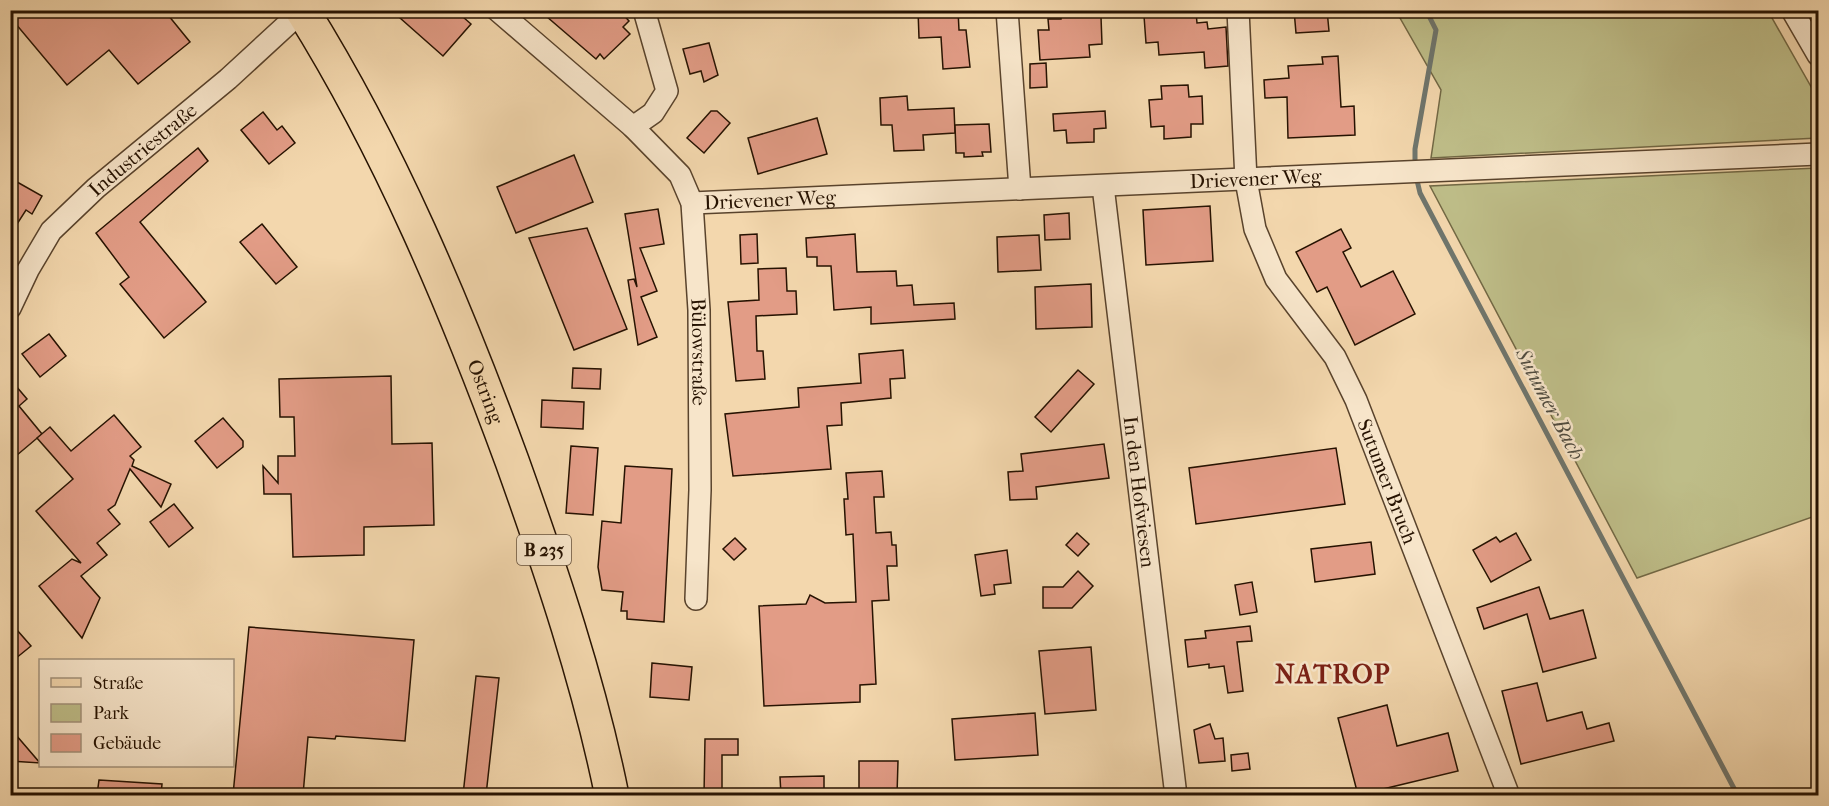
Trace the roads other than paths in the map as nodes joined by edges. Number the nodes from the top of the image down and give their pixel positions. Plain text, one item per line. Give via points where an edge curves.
1 (497, 10) edge
2 (644, 10) edge
3 (1007, 10) edge
4 (1238, 10) edge
5 (1792, 10) edge
6 (302, 11) edge
7 (1818, 55) edge
8 (633, 127) junction
9 (1818, 154) edge
10 (1246, 180) junction
11 (1102, 186) junction
12 (1020, 189) junction
13 (692, 203) junction
14 (10, 308) edge
15 (696, 599) dead end
16 (612, 795) edge
17 (1176, 795) edge
18 (1509, 795) edge

1 - 8 street, Bülowstraße
2 - 8 street via 667,90 653,113
3 - 12 street
4 - 10 street, Sutumer Bruch
5 - 7 street
6 - 14 street, Industriestraße via 51,231
6 - 16 main road, Ostring / B 235 via 332,59 394,180 456,312 552,573
8 - 13 street, Bülowstraße via 680,175
9 - 10 street, Drievener Weg
10 - 11 street, Drievener Weg
10 - 18 street, Sutumer Bruch via 1255,229 1276,279 1335,357 1356,400
11 - 12 street, Drievener Weg
11 - 17 street, In den Hofwiesen
12 - 13 street, Drievener Weg
13 - 15 street, Bülowstraße via 699,310 700,511

